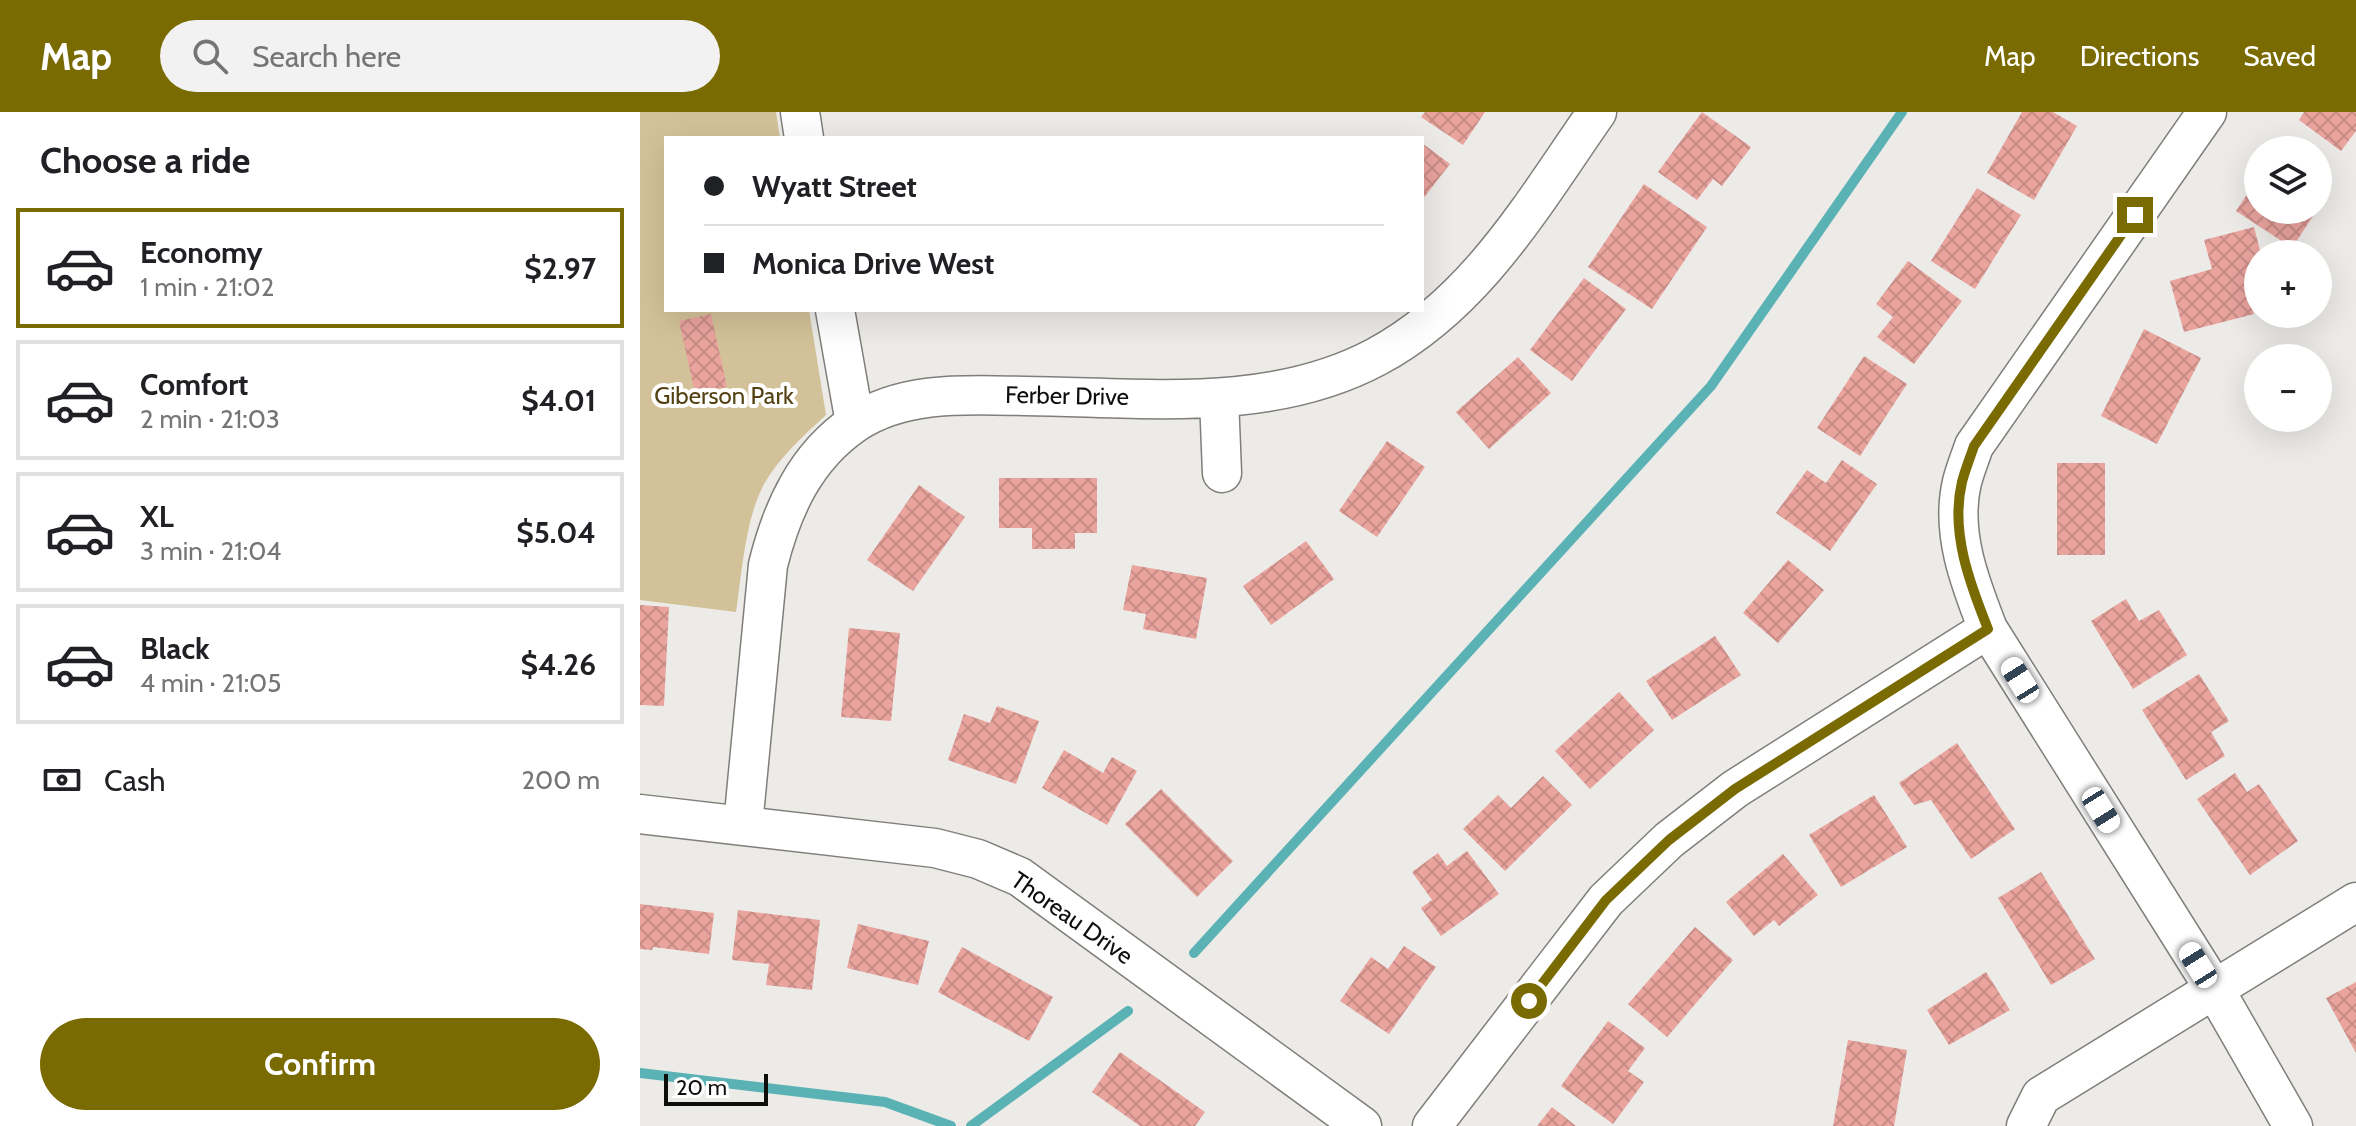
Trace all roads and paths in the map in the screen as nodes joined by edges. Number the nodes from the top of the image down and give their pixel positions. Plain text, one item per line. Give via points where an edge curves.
1 (800, 112) edge
2 (1597, 112) edge
3 (2207, 112) edge
4 (804, 136) edge
5 (835, 312) edge
6 (1219, 398) junction
7 (855, 423) junction
8 (1222, 473) dead end
9 (1988, 629) junction
10 (640, 814) edge
11 (743, 825) junction
12 (2356, 902) edge
13 (2215, 990) junction
14 (1362, 1126) edge
15 (1432, 1126) edge
16 (2026, 1126) edge
17 (2293, 1126) edge

1 - 4 street
2 - 6 street, Ferber Drive via 1496,255 1422,328 1375,357 1330,375 1280,391
3 - 9 street via 1974,446 1961,485 1960,528 1967,575
5 - 7 street
6 - 7 street, Ferber Drive via 938,395
6 - 8 street
7 - 11 street, Ferber Drive via 798,484 779,523 768,565
9 - 13 street
9 - 15 street via 1735,789 1669,840 1606,900
10 - 11 street, Thoreau Drive
11 - 14 street, Thoreau Drive via 935,848 1020,877
12 - 13 street
13 - 16 street via 2041,1096
13 - 17 street

